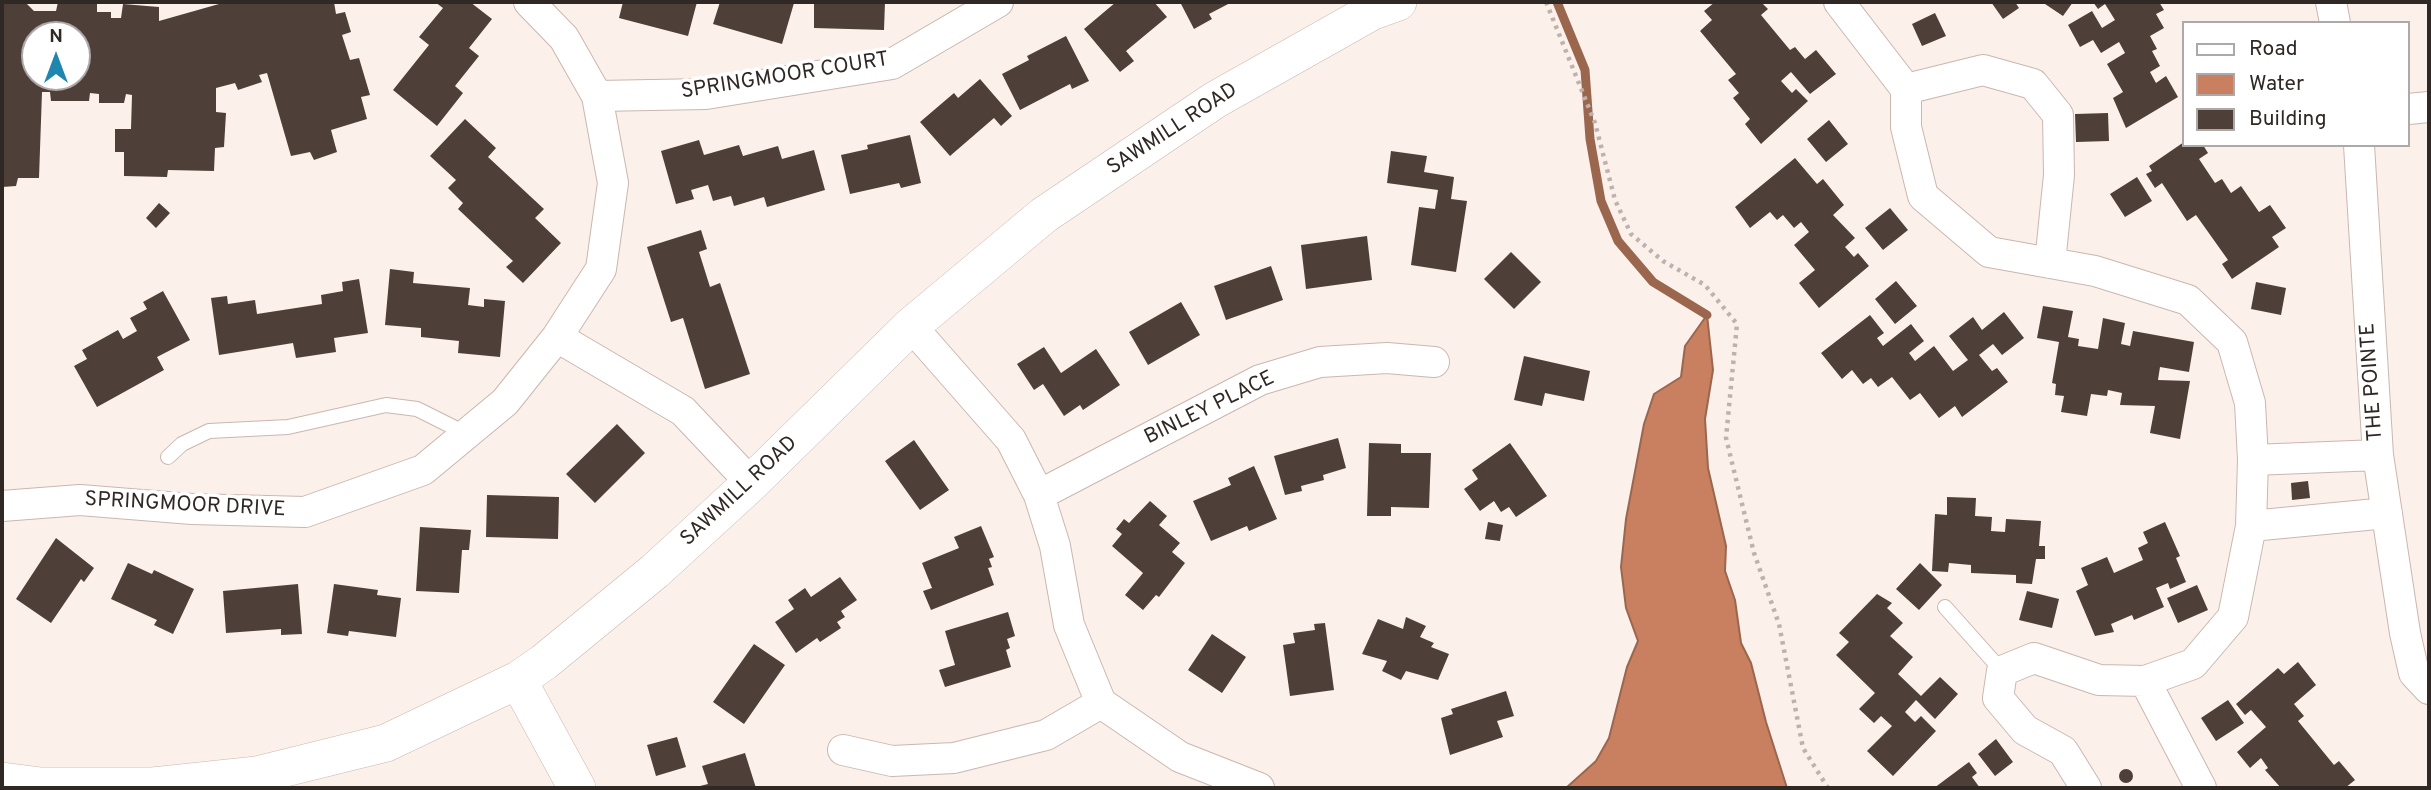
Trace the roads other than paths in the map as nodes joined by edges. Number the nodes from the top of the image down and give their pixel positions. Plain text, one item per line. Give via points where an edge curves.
1 (529, 2) edge
2 (998, 2) edge
3 (1398, 2) edge
4 (1839, 2) edge
5 (2331, 2) edge
6 (2335, 21) edge
7 (1906, 89) junction
8 (597, 96) junction
9 (2429, 107) edge
10 (2410, 108) edge
11 (2359, 147) edge
12 (2050, 263) junction
13 (911, 326) junction
14 (557, 337) junction
15 (1434, 362) dead end
16 (467, 434) junction
17 (2378, 455) junction
18 (168, 457) dead end
19 (2253, 460) junction
20 (751, 483) junction
21 (1039, 495) junction
22 (2, 506) edge
23 (2386, 513) junction
24 (2251, 526) junction
25 (1945, 607) dead end
26 (2416, 616) edge
27 (2003, 671) junction
28 (517, 680) junction
29 (2146, 681) junction
30 (2429, 689) edge
31 (1101, 703) junction
32 (844, 750) dead end
33 (2, 781) edge
34 (577, 788) edge
35 (1259, 788) edge
36 (2086, 788) edge
37 (2201, 788) edge

1 - 8 street, SPRINGMOOR DRIVE via 564,38
2 - 8 street, SPRINGMOOR COURT via 892,64 706,94
3 - 13 street, SAWMILL ROAD via 1373,11 1204,108 1044,215
4 - 7 street
5 - 6 street
7 - 12 street via 1906,127 1923,195 1989,252
7 - 12 street via 1983,70 2034,84 2058,115 2059,175
8 - 14 street, SPRINGMOOR DRIVE via 613,183 601,269
9 - 10 street
11 - 17 street, THE POINTE
12 - 19 street via 2095,271 2189,300 2232,342 2250,403
13 - 20 street, SAWMILL ROAD
13 - 21 street via 1011,440
14 - 16 street, SPRINGMOOR DRIVE via 505,402
14 - 20 street via 683,411
15 - 21 street, BINLEY PLACE via 1387,358 1320,362 1260,380
16 - 18 lane via 417,409 386,405 288,427 209,431
16 - 22 street, SPRINGMOOR DRIVE via 423,470 306,512 79,500
17 - 19 street
17 - 23 street, THE POINTE
19 - 24 street
20 - 28 street, SAWMILL ROAD via 655,571
21 - 31 street via 1055,546 1069,625
23 - 24 street
23 - 26 street, THE POINTE
24 - 29 street via 2233,617 2193,664
25 - 27 lane
26 - 30 street, THE POINTE via 2414,673
27 - 29 street via 2034,658 2099,680
27 - 36 street via 1998,698 2025,730 2063,751
28 - 33 street, SAWMILL ROAD via 386,743 257,775 153,786 41,786
28 - 34 street
29 - 37 street
31 - 32 street via 1046,735 954,758 892,761
31 - 35 street via 1180,757

